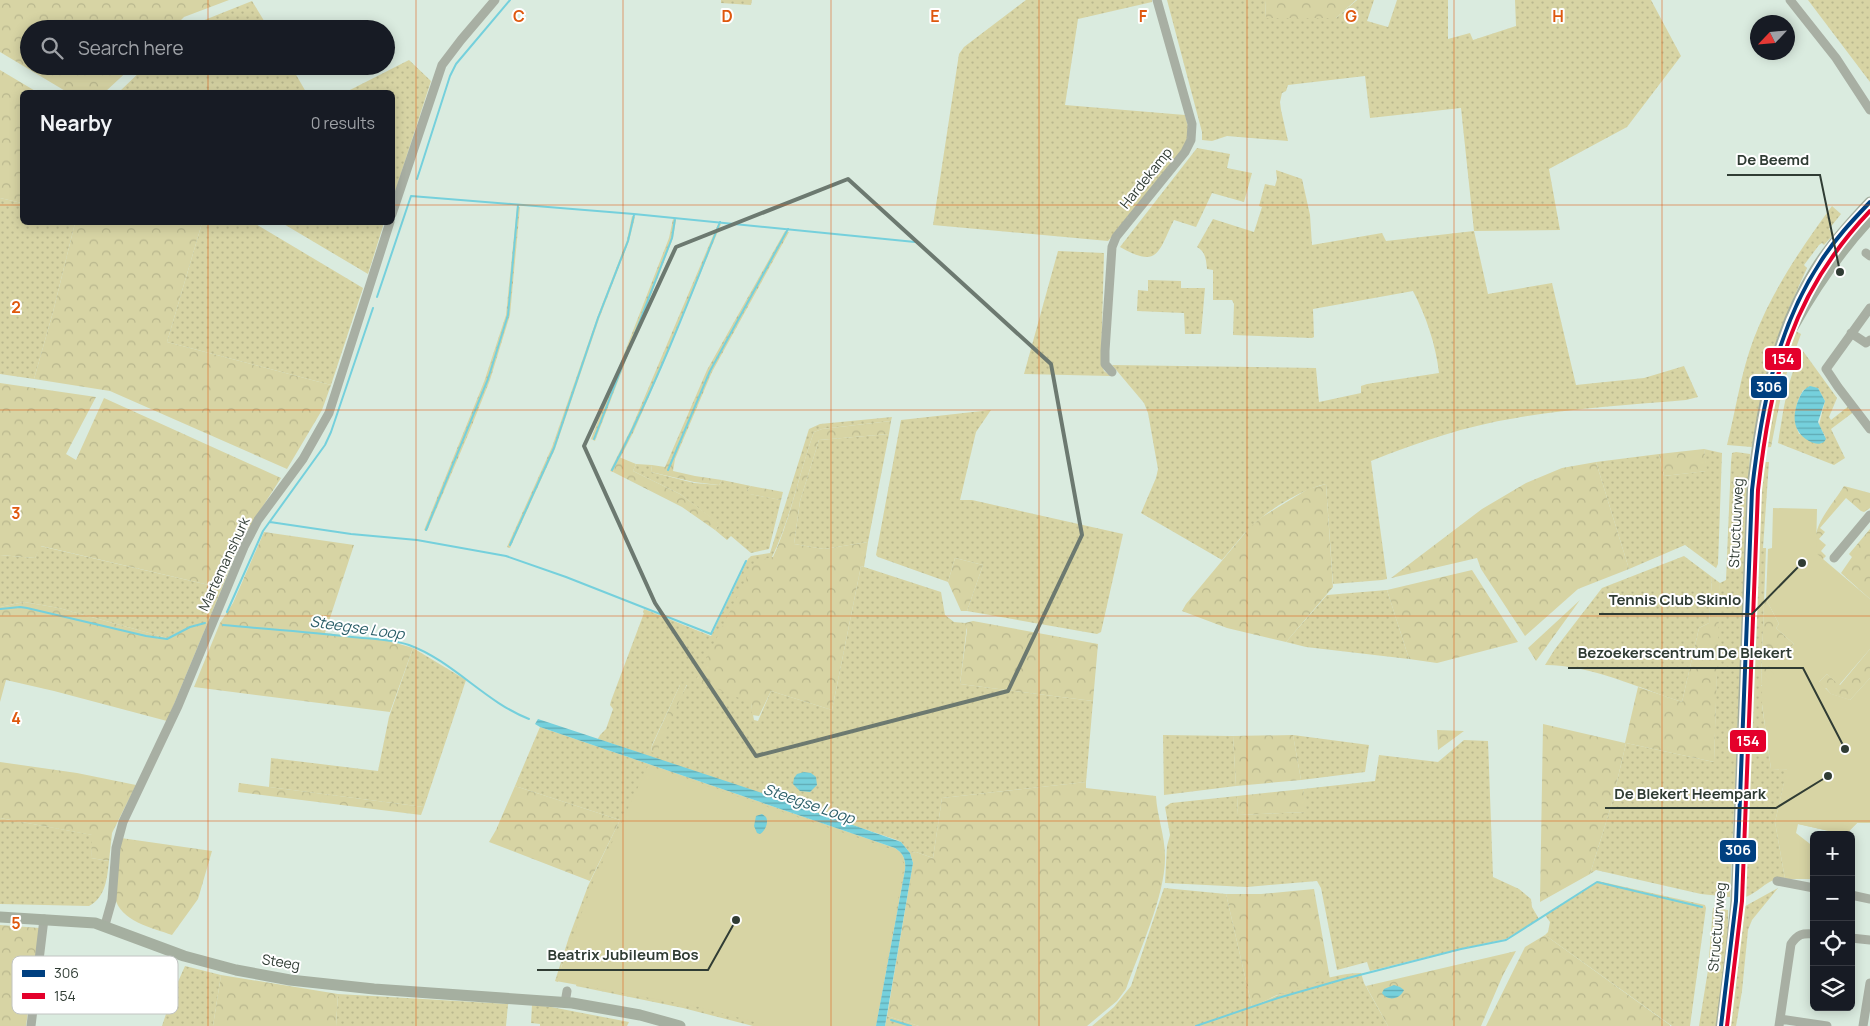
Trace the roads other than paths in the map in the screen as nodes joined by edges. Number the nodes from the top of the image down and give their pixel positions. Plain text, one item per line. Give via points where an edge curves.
1 (495, 0) edge
2 (1156, 0) edge
3 (1790, 0) edge
4 (1870, 110) edge
5 (1870, 202) edge
6 (395, 205) edge
7 (1870, 219) edge
8 (389, 225) edge
9 (1870, 308) edge
10 (1851, 333) junction
11 (1870, 340) edge
12 (1112, 372) dead end
13 (1770, 381) junction
14 (1870, 428) edge
15 (1870, 515) edge
16 (1834, 558) dead end
17 (1777, 881) dead end
18 (1810, 887) edge
19 (1855, 896) edge
20 (1870, 899) edge
21 (0, 917) edge
22 (44, 919) junction
23 (105, 925) junction
24 (1810, 934) edge
25 (1855, 938) edge
26 (1870, 940) edge
27 (40, 956) edge
28 (1870, 984) edge
29 (1780, 1022) edge
30 (680, 1026) edge
31 (1721, 1026) edge
32 (1827, 1026) edge
33 (1863, 1026) edge

1 - 6 street via 442,65
2 - 12 street, Hardekamp via 1193,134 1185,152 1116,237 1112,247 1105,351 1105,364
3 - 4 street via 1836,58
5 - 13 main road, Structuurweg via 1815,270 1784,331
7 - 13 main road, Structuurweg via 1804,308 1789,334
8 - 23 street, Martemanshurk via 329,413 303,460 258,520 244,547 178,706 123,822 116,848 112,900
9 - 10 street
10 - 11 street via 1866,343
10 - 14 street via 1826,369
13 - 31 main road, Structuurweg via 1757,444 1752,490 1736,902
15 - 16 street
17 - 18 street
19 - 20 street
21 - 22 main road, Steeg
22 - 23 main road, Steeg
22 - 27 street
23 - 30 main road, Steeg via 184,956 290,980 374,989 566,997
24 - 29 street via 1796,936 1791,944
25 - 26 street
28 - 33 street
29 - 32 street

